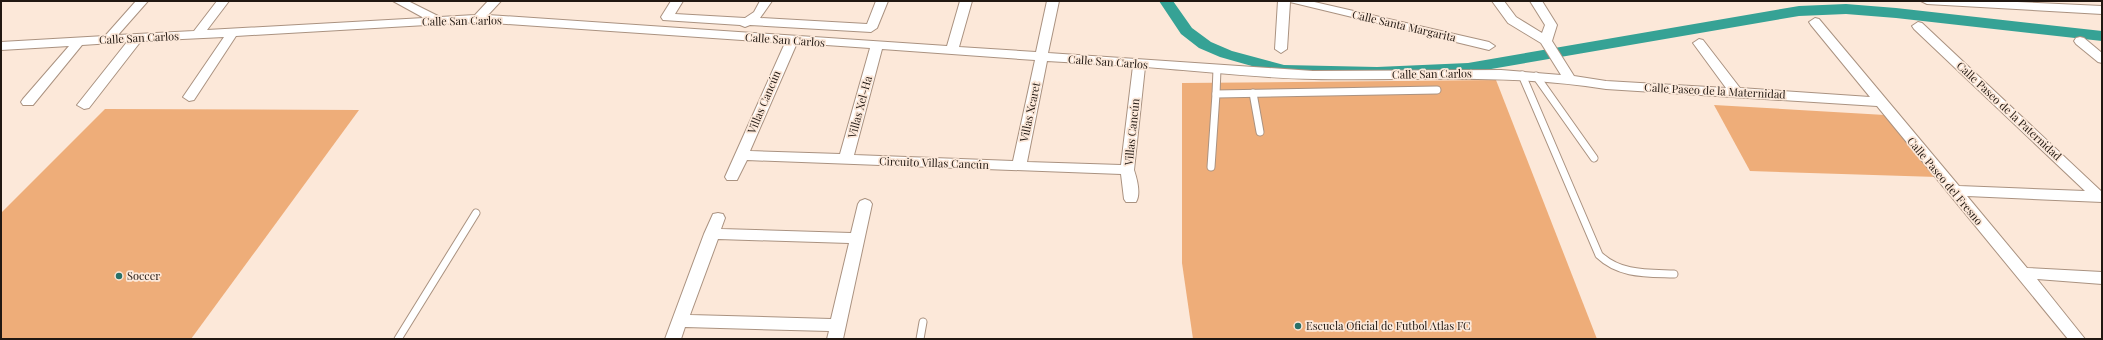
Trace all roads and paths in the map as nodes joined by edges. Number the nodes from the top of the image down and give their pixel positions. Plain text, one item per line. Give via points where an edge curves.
1 (142, 1) edge
2 (223, 1) edge
3 (399, 1) edge
4 (495, 1) edge
5 (677, 1) edge
6 (766, 1) edge
7 (882, 1) edge
8 (966, 1) edge
9 (1053, 1) edge
10 (1284, 1) edge
11 (1295, 1) edge
12 (1498, 1) edge
13 (1536, 1) edge
14 (1927, 1) edge
15 (2096, 1) edge
16 (1972, 2) edge
17 (2102, 7) edge
18 (2102, 10) edge
19 (478, 18) junction
20 (761, 18) junction
21 (438, 20) junction
22 (746, 21) junction
23 (1814, 22) dead end
24 (1551, 25) junction
25 (1520, 26) junction
26 (1918, 26) dead end
27 (233, 32) junction
28 (198, 34) junction
29 (737, 36) junction
30 (137, 38) junction
31 (756, 38) junction
32 (108, 40) junction
33 (79, 41) junction
34 (2080, 41) dead end
35 (1699, 43) dead end
36 (789, 44) junction
37 (1549, 45) junction
38 (1, 46) edge
39 (1489, 46) dead end
40 (1281, 49) dead end
41 (875, 51) junction
42 (952, 51) junction
43 (1043, 58) junction
44 (2102, 59) edge
45 (1139, 65) junction
46 (1217, 70) junction
47 (1522, 75) junction
48 (1536, 76) junction
49 (1570, 79) junction
50 (1437, 90) dead end
51 (1736, 92) junction
52 (1253, 93) junction
53 (1216, 94) junction
54 (189, 97) dead end
55 (28, 102) dead end
56 (1880, 102) junction
57 (84, 105) dead end
58 (1260, 132) dead end
59 (741, 155) junction
60 (1594, 158) dead end
61 (846, 159) junction
62 (1019, 166) junction
63 (1211, 167) dead end
64 (1127, 170) junction
65 (732, 177) dead end
66 (1954, 192) junction
67 (2101, 197) edge
68 (1131, 199) dead end
69 (865, 204) dead end
70 (476, 213) dead end
71 (718, 218) dead end
72 (711, 234) junction
73 (857, 238) junction
74 (2022, 273) junction
75 (1674, 274) dead end
76 (2102, 278) edge
77 (679, 321) junction
78 (923, 322) dead end
79 (836, 332) edge
80 (398, 339) edge
81 (673, 339) edge
82 (920, 339) edge
83 (2077, 339) edge

1 - 32 street
2 - 28 street
3 - 21 street
4 - 19 street
5 - 22 street via 667,17
6 - 20 street
7 - 20 street via 871,28
8 - 42 street
9 - 43 street, Villas Xcaret
10 - 40 street
11 - 39 street, Calle Santa Margarita
12 - 25 street via 1505,13
13 - 24 street
14 - 16 street
15 - 17 street
16 - 18 street
19 - 21 street, Calle San Carlos
19 - 29 street, Calle San Carlos
20 - 22 street
20 - 31 street
21 - 27 street, Calle San Carlos
22 - 29 street
23 - 56 street, Calle Paseo del Fresno
24 - 25 street
24 - 37 street
25 - 37 street
26 - 67 street, Calle Paseo de la Paternidad
27 - 28 street, Calle San Carlos
27 - 54 street
28 - 30 street, Calle San Carlos
29 - 31 street, Calle San Carlos
30 - 32 street, Calle San Carlos
30 - 57 street
31 - 36 street, Calle San Carlos
32 - 33 street, Calle San Carlos
33 - 38 street, Calle San Carlos
33 - 55 street
34 - 44 street
35 - 51 street
36 - 41 street, Calle San Carlos
36 - 59 street, Villas Cancún
37 - 49 street
41 - 42 street, Calle San Carlos
41 - 61 street, Villas Xel-Ha
42 - 43 street, Calle San Carlos
43 - 45 street, Calle San Carlos
43 - 62 street, Villas Xcaret
45 - 46 street, Calle San Carlos
45 - 64 street, Villas Cancún
46 - 47 street, Calle San Carlos via 1313,75
46 - 53 lane
47 - 48 street, Calle San Carlos
47 - 75 lane via 1599,255 1606,264 1619,270
48 - 49 street, Calle San Carlos
48 - 60 lane
49 - 51 street, Calle Paseo de la Maternidad via 1606,85
50 - 52 lane
51 - 56 street, Calle Paseo de la Maternidad
52 - 53 lane
52 - 58 lane
53 - 63 lane
56 - 66 street, Calle Paseo del Fresno
59 - 61 street, Circuito Villas Cancún
59 - 65 street, Villas Cancún
61 - 62 street, Circuito Villas Cancún
62 - 64 street, Circuito Villas Cancún
64 - 68 street, Villas Cancún
66 - 67 street
66 - 74 street, Calle Paseo del Fresno
69 - 73 street
70 - 80 lane
71 - 72 street
72 - 73 street
72 - 77 street
73 - 79 street
74 - 76 street
74 - 83 street, Calle Paseo del Fresno
77 - 79 street
77 - 81 street
78 - 82 lane

